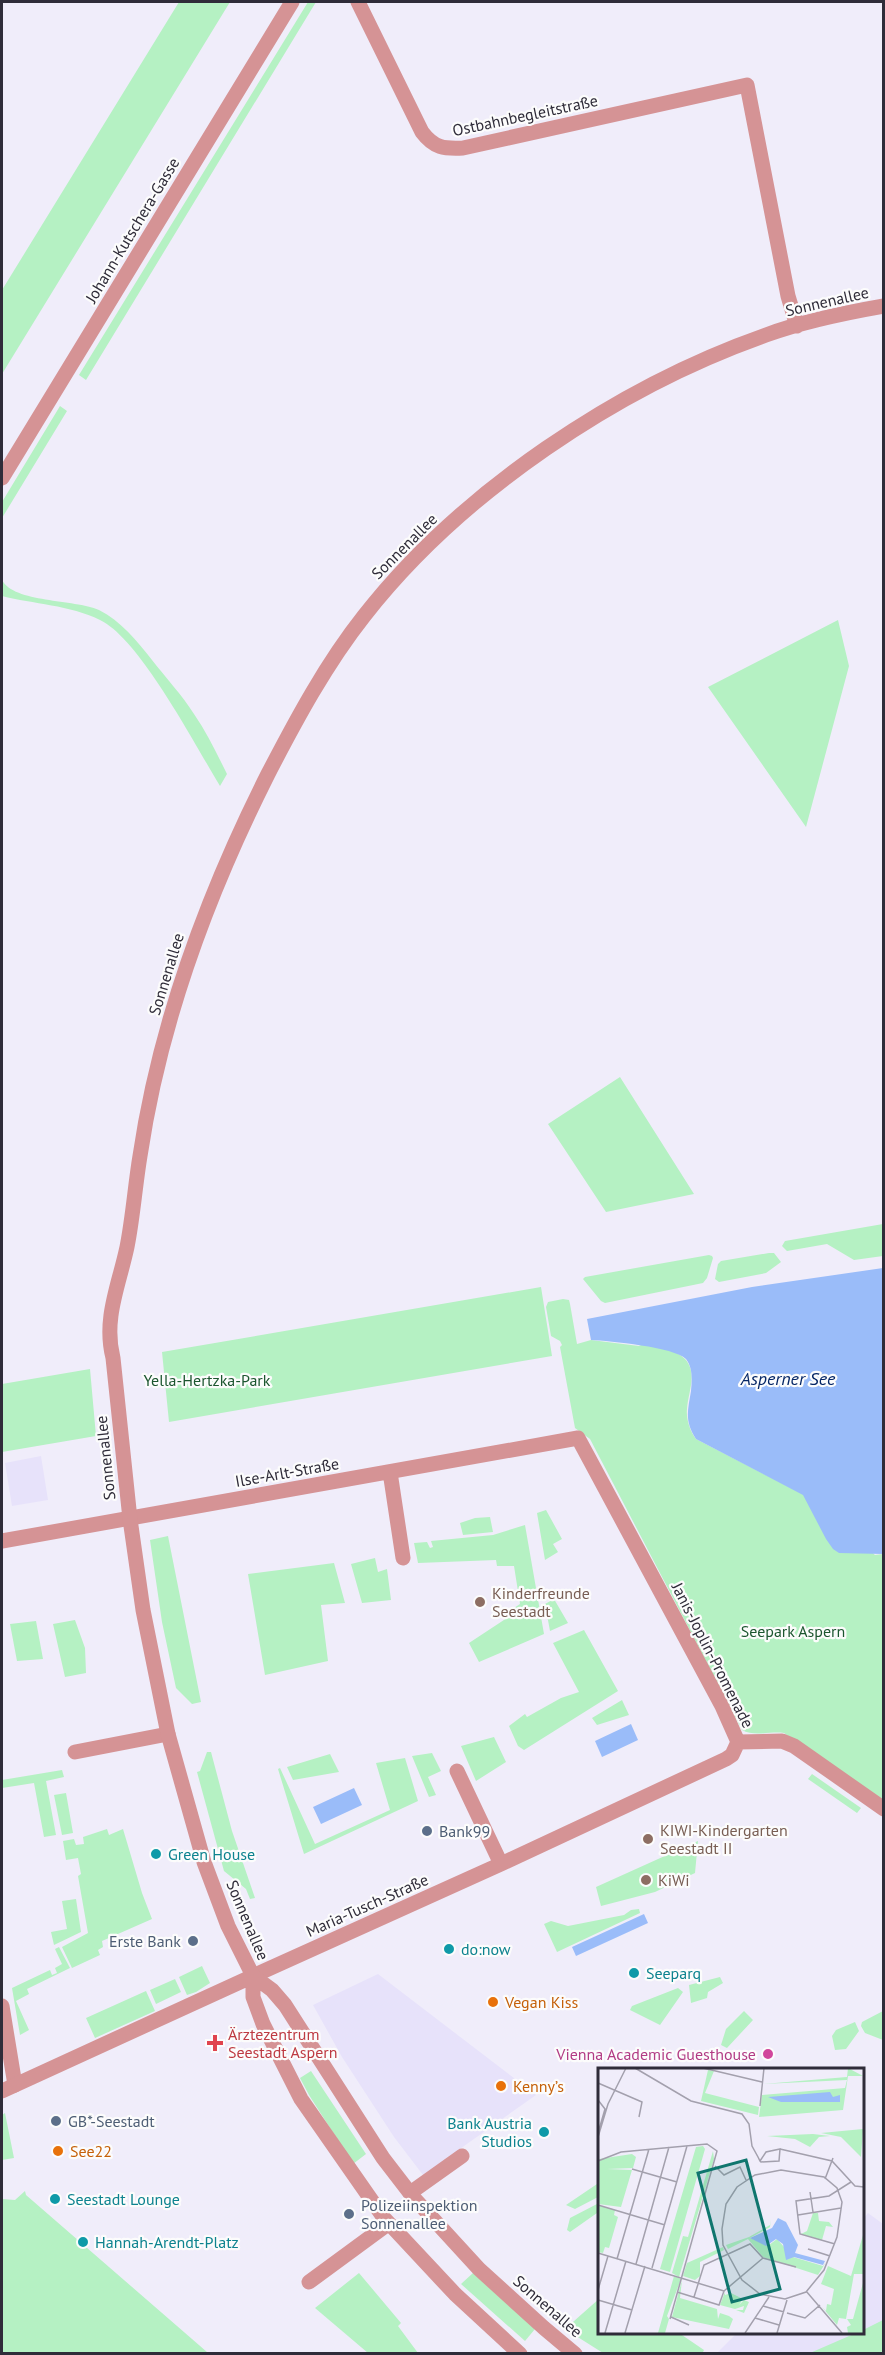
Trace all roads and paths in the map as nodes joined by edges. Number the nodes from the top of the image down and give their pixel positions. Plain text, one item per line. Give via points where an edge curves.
1 (292, 2) edge
2 (358, 2) edge
3 (884, 306) edge
4 (797, 326) junction
5 (2, 478) edge
6 (578, 1438) joint
7 (390, 1472) junction
8 (130, 1519) junction
9 (2, 1541) edge
10 (404, 1558) dead end
11 (168, 1734) junction
12 (738, 1742) junction
13 (75, 1752) dead end
14 (456, 1771) dead end
15 (884, 1809) edge
16 (501, 1864) junction
17 (253, 1976) junction
18 (2, 2006) edge
19 (8, 2088) edge
20 (462, 2156) dead end
21 (410, 2193) junction
22 (388, 2224) junction
23 (309, 2282) dead end
24 (520, 2354) edge
25 (575, 2354) edge

1 - 5 street, Johann-Kutschera-Gasse
2 - 4 street, Ostbahnbegleitstraße via 422,132 438,147 463,148 747,85
3 - 4 street, Sonnenallee
4 - 8 street, Sonnenallee via 743,344 649,387 580,427 483,496 402,572 363,617 288,735 230,852 201,922 176,997 149,1106 128,1244 108,1334
6 - 7 street, Ilse-Arlt-Straße
6 - 12 street, Janis-Joplin-Promenade
7 - 8 street, Ilse-Arlt-Straße
7 - 10 street
8 - 9 street, Ilse-Arlt-Straße
8 - 11 street, Sonnenallee via 142,1610
11 - 13 street
11 - 17 street, Sonnenallee via 204,1862 228,1926
12 - 15 street, Janis-Joplin-Promenade via 782,1741 794,1746
12 - 16 street, Maria-Tusch-Straße via 726,1759
14 - 16 street
16 - 17 street, Maria-Tusch-Straße
17 - 19 street, Maria-Tusch-Straße
17 - 21 street, Sonnenallee via 285,2005 383,2158
17 - 22 street, Sonnenallee via 253,1997 263,2024 301,2099
18 - 19 street
20 - 21 street
21 - 25 street, Sonnenallee via 479,2269
22 - 23 street
22 - 24 street, Sonnenallee

